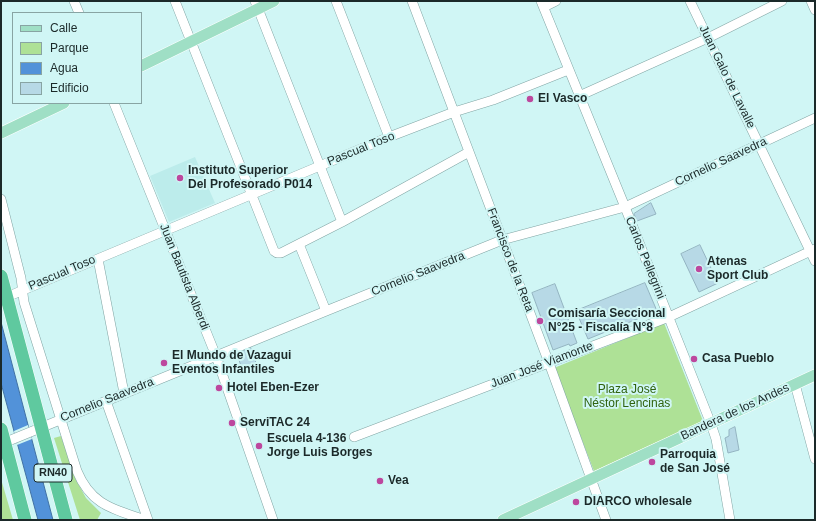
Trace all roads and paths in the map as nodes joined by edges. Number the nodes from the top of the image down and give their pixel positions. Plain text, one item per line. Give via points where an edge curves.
1 (74, 1) edge
2 (175, 1) edge
3 (274, 1) edge
4 (336, 1) edge
5 (412, 1) edge
6 (556, 1) edge
7 (690, 1) edge
8 (782, 1) edge
9 (811, 1) edge
10 (542, 4) edge
11 (257, 5) edge
12 (815, 10) edge
13 (79, 12) edge
14 (708, 38) junction
15 (191, 41) junction
16 (142, 66) edge
17 (568, 70) junction
18 (579, 96) junction
19 (62, 104) edge
20 (114, 104) edge
21 (454, 112) junction
22 (815, 118) edge
23 (1, 133) edge
24 (390, 137) junction
25 (759, 144) junction
26 (469, 152) junction
27 (320, 166) junction
28 (252, 194) junction
29 (1, 199) edge
30 (625, 207) junction
31 (342, 222) junction
32 (165, 230) junction
33 (502, 240) junction
34 (299, 244) junction
35 (813, 250) edge
36 (98, 259) junction
37 (815, 261) edge
38 (1, 276) edge
39 (23, 290) junction
40 (4, 298) edge
41 (326, 311) junction
42 (668, 317) junction
43 (216, 356) junction
44 (549, 363) junction
45 (815, 375) edge
46 (795, 384) junction
47 (124, 394) junction
48 (106, 400) junction
49 (60, 419) junction
50 (711, 424) junction
51 (1, 429) edge
52 (19, 436) edge
53 (354, 437) dead end
54 (815, 459) edge
55 (1, 460) edge
56 (14, 478) junction
57 (591, 479) junction
58 (26, 520) edge
59 (66, 520) edge
60 (146, 520) edge
61 (273, 520) edge
62 (504, 520) edge
63 (606, 520) edge
64 (730, 520) edge

1 - 13 street
2 - 15 street
3 - 11 main road
4 - 24 street
5 - 21 street, Francisco de la Reta
6 - 10 street
7 - 14 street, Juan Galo de Lavalle
8 - 14 street
9 - 12 street
10 - 17 street, Carlos Pellegrini
11 - 15 main road
11 - 27 street
14 - 18 street
14 - 25 street, Juan Galo de Lavalle
15 - 16 main road
15 - 28 street
17 - 18 street, Carlos Pellegrini
17 - 21 street, Pascual Toso via 493,100
18 - 30 street, Carlos Pellegrini
19 - 23 main road
20 - 32 street, Juan Bautista Alberdi
21 - 24 street, Pascual Toso
21 - 26 street, Francisco de la Reta
22 - 25 street, Cornelio Saavedra
24 - 27 street, Pascual Toso
25 - 30 street, Cornelio Saavedra
25 - 35 street, Juan Galo de Lavalle
26 - 31 street
26 - 33 street, Francisco de la Reta
27 - 28 street, Pascual Toso
27 - 31 street
28 - 32 street, Pascual Toso
28 - 34 street via 274,251 281,254
29 - 39 street
30 - 33 street, Cornelio Saavedra
30 - 42 street, Carlos Pellegrini
31 - 34 street
32 - 36 street, Pascual Toso
32 - 43 street, Juan Bautista Alberdi
33 - 41 street, Cornelio Saavedra
33 - 44 street, Francisco de la Reta
34 - 41 street
35 - 37 street, Juan Galo de Lavalle
35 - 42 street, Juan José Viamonte
36 - 39 street, Pascual Toso
36 - 47 street
38 - 40 highway, RN40
39 - 40 street, Pascual Toso
39 - 49 street via 24,302
40 - 52 highway, RN40
41 - 43 street, Cornelio Saavedra
42 - 44 street, Juan José Viamonte
42 - 50 street, Carlos Pellegrini
43 - 47 street, Cornelio Saavedra
43 - 61 street, Juan Bautista Alberdi
44 - 53 street, Juan José Viamonte
44 - 57 street, Francisco de la Reta
45 - 46 main road, Bandera de los Andes
46 - 50 main road, Bandera de los Andes
46 - 54 street
47 - 48 street, Cornelio Saavedra
48 - 49 street, Cornelio Saavedra
48 - 60 street
49 - 52 street, Cornelio Saavedra
49 - 60 street via 81,482 89,492 99,501 120,512
50 - 57 main road, Bandera de los Andes
50 - 64 street, Carlos Pellegrini via 716,438
51 - 52 highway, RN40
52 - 56 highway, RN40
52 - 59 highway, RN40
55 - 56 highway
56 - 58 highway, RN40
57 - 62 main road, Bandera de los Andes
57 - 63 street, Francisco de la Reta

